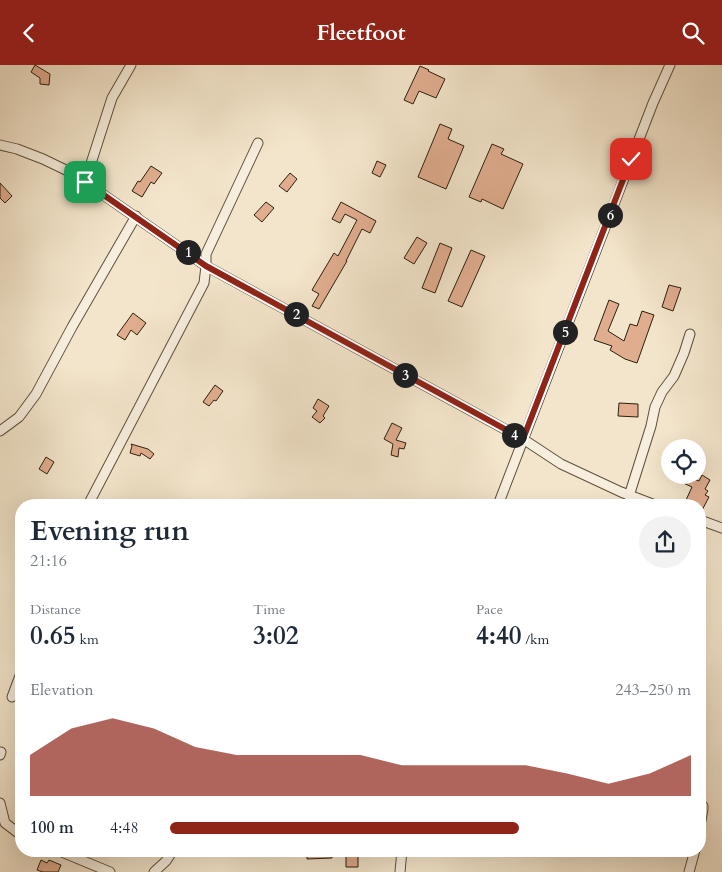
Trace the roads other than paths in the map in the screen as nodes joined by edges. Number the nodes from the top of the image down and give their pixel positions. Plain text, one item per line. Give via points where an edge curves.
1 (131, 65) edge
2 (670, 65) edge
3 (258, 143) dead end
4 (0, 145) edge
5 (85, 182) junction
6 (136, 217) junction
7 (206, 266) junction
8 (690, 334) dead end
9 (0, 431) edge
10 (523, 439) junction
11 (630, 496) junction
12 (91, 499) edge
13 (500, 499) edge
14 (638, 499) edge
15 (706, 522) edge
16 (722, 528) edge
17 (15, 689) edge
18 (12, 697) dead end
19 (0, 803) edge
20 (15, 830) edge
21 (74, 857) edge
22 (169, 857) edge
23 (401, 857) edge
24 (693, 857) edge
25 (110, 872) edge
26 (154, 872) edge
27 (400, 872) edge
28 (689, 872) edge

1 - 5 street via 112,98
2 - 10 street via 652,103
3 - 7 street via 206,254
4 - 5 street via 43,159
5 - 6 street
6 - 7 street
6 - 9 street via 36,394 19,417
7 - 10 street
7 - 12 street via 204,283
8 - 11 street via 674,376 656,407
10 - 11 street via 561,463
10 - 13 street
11 - 14 street
15 - 16 street
17 - 18 street
19 - 20 street via 6,823
21 - 25 street
22 - 26 street
23 - 27 street
24 - 28 street

